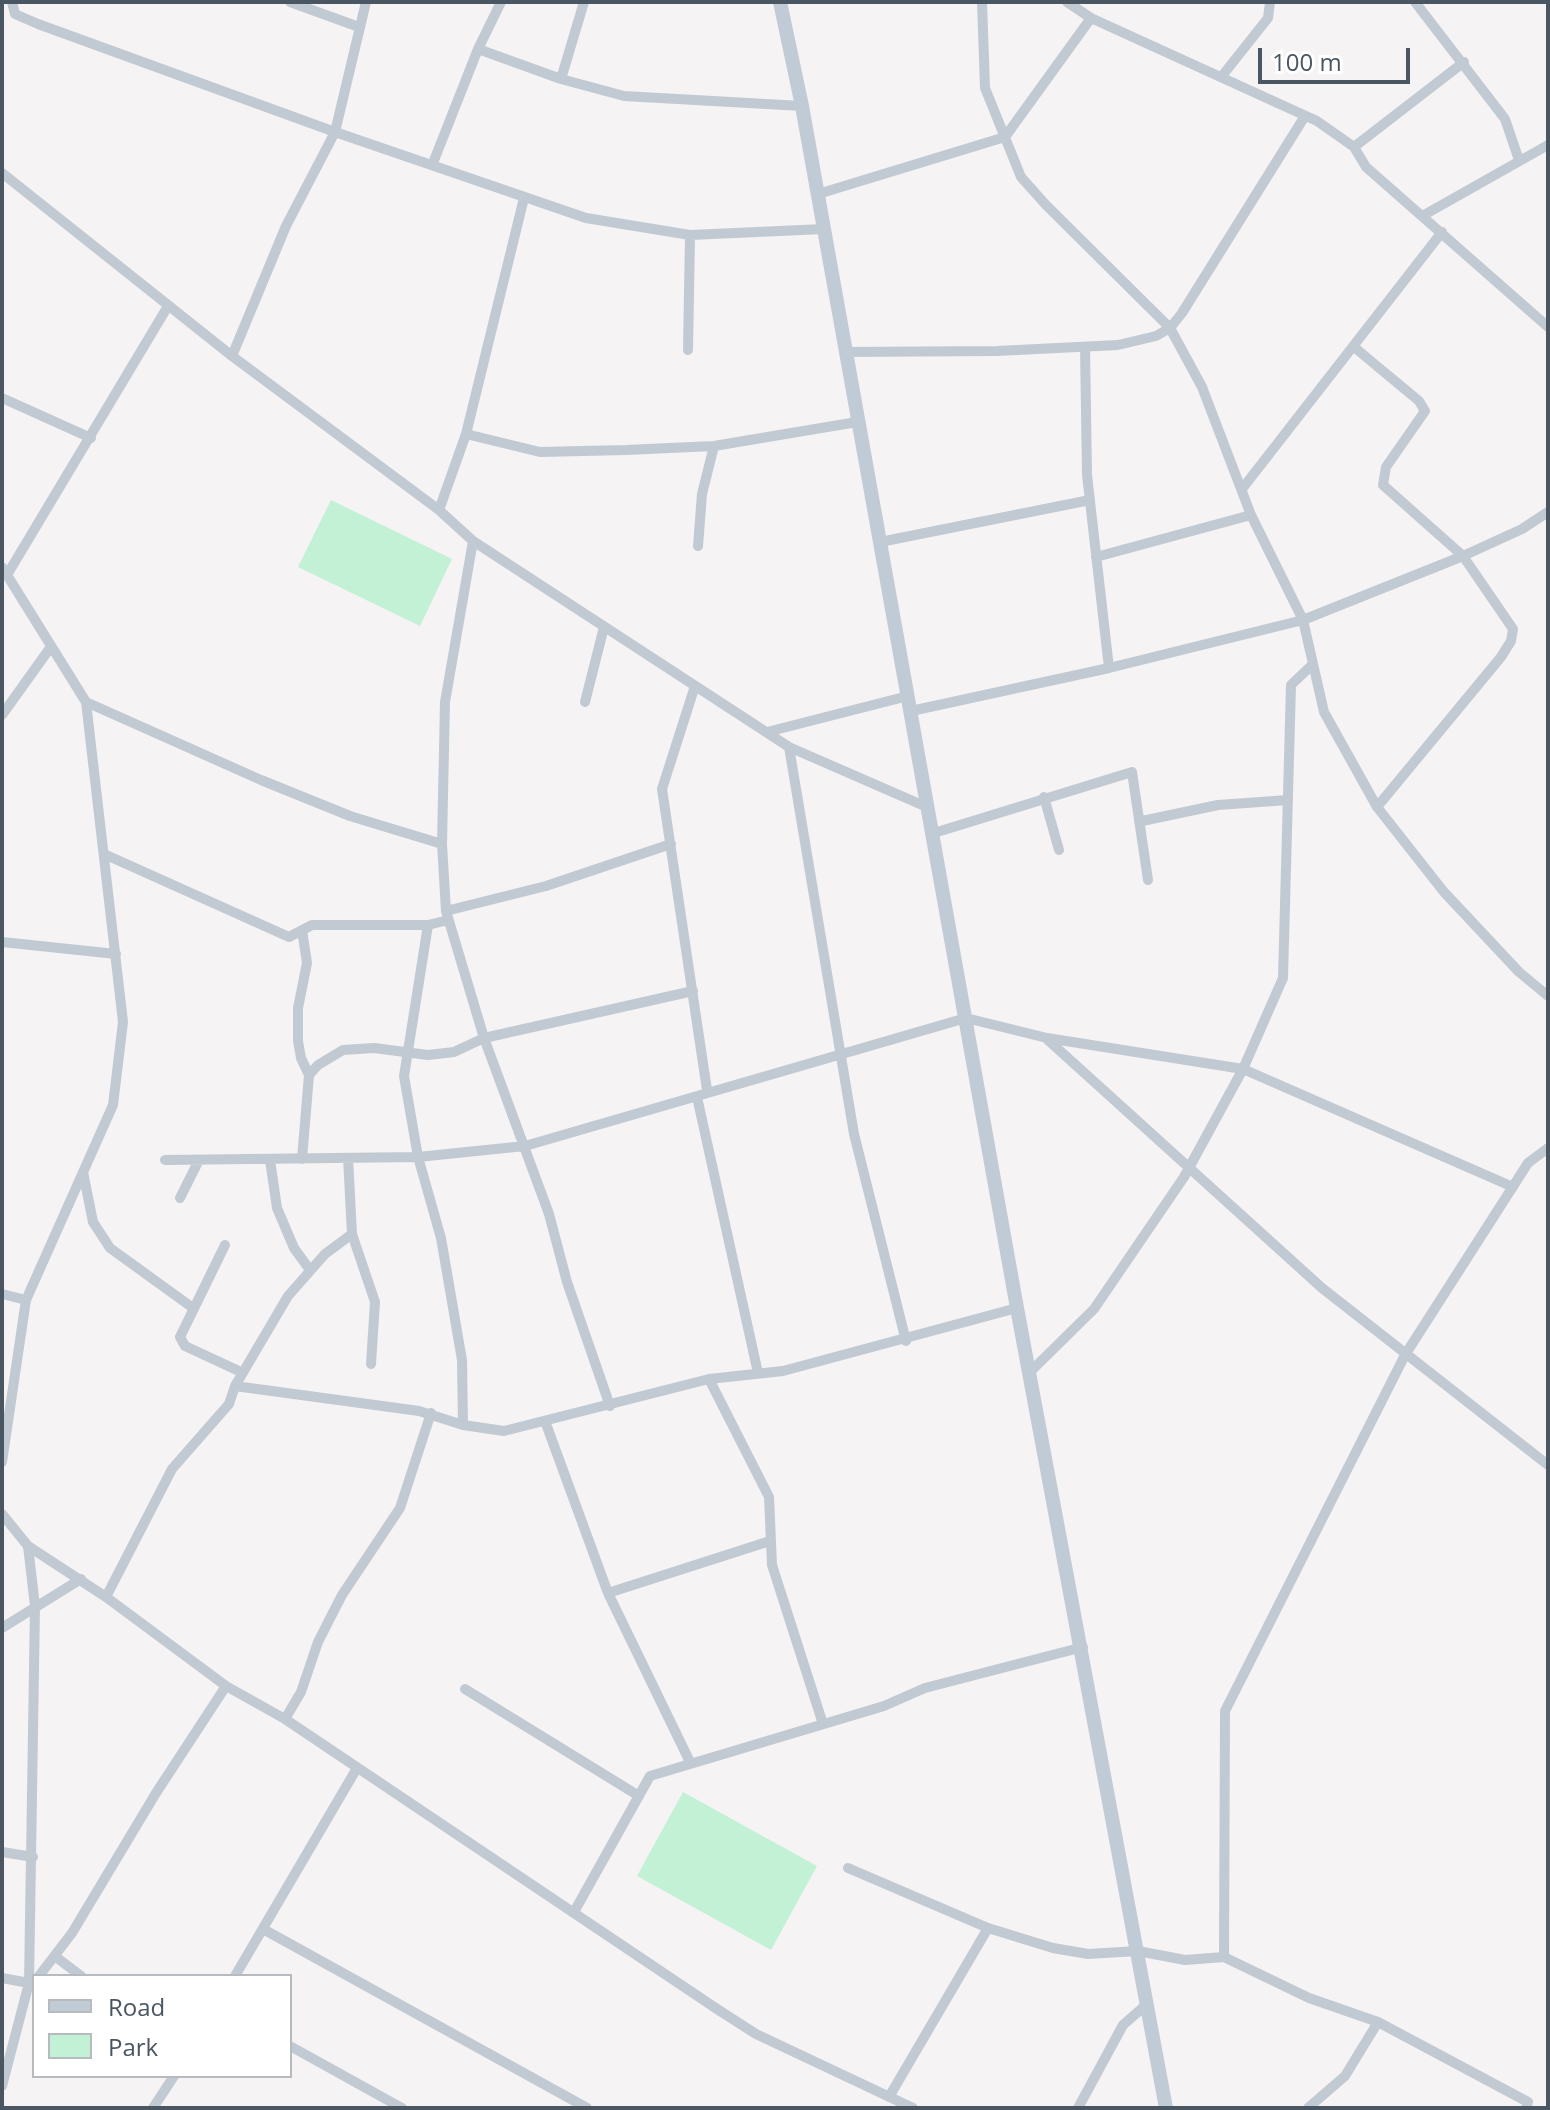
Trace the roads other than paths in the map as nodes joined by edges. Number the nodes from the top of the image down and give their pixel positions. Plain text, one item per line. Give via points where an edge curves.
1 (12, 2) edge
2 (290, 2) edge
3 (366, 2) edge
4 (501, 2) edge
5 (584, 2) edge
6 (780, 2) edge
7 (982, 2) edge
8 (1067, 2) edge
9 (1270, 2) edge
10 (1415, 2) edge
11 (1091, 18) junction
12 (359, 27) junction
13 (478, 49) junction
14 (1464, 62) junction
15 (1222, 76) junction
16 (561, 79) junction
17 (802, 106) junction
18 (1305, 116) junction
19 (335, 132) junction
20 (1005, 137) junction
21 (1548, 145) edge
22 (1354, 147) junction
23 (1519, 160) junction
24 (433, 163) junction
25 (2, 173) edge
26 (818, 194) junction
27 (524, 198) junction
28 (1424, 215) junction
29 (824, 229) junction
30 (1442, 232) junction
31 (690, 235) junction
32 (168, 306) junction
33 (1548, 327) edge
34 (1170, 328) junction
35 (1085, 347) junction
36 (1354, 347) junction
37 (688, 350) dead end
38 (845, 352) junction
39 (232, 356) junction
40 (2, 398) edge
41 (857, 422) junction
42 (466, 434) junction
43 (91, 438) junction
44 (714, 446) junction
45 (1242, 489) junction
46 (1090, 500) junction
47 (439, 510) junction
48 (1548, 512) edge
49 (1251, 515) junction
50 (473, 541) junction
51 (880, 542) junction
52 (698, 546) dead end
53 (1463, 556) junction
54 (1096, 557) junction
55 (4, 571) edge
56 (1303, 620) junction
57 (604, 627) junction
58 (50, 648) junction
59 (1313, 664) junction
60 (1109, 668) junction
61 (694, 689) junction
62 (86, 702) junction
63 (585, 702) dead end
64 (910, 704) junction
65 (4, 708) edge
66 (767, 732) junction
67 (789, 747) junction
68 (1044, 797) junction
69 (1288, 800) junction
70 (1377, 807) junction
71 (929, 808) junction
72 (1142, 821) junction
73 (934, 833) junction
74 (442, 844) junction
75 (671, 844) junction
76 (1059, 850) dead end
77 (104, 854) junction
78 (1148, 880) dead end
79 (447, 916) junction
80 (428, 925) junction
81 (302, 930) junction
82 (2, 942) edge
83 (116, 954) junction
84 (693, 991) junction
85 (1548, 996) edge
86 (966, 1018) junction
87 (484, 1038) junction
88 (1047, 1038) junction
89 (407, 1054) junction
90 (839, 1056) junction
91 (1243, 1069) junction
92 (309, 1075) junction
93 (707, 1090) junction
94 (697, 1097) junction
95 (525, 1146) junction
96 (1548, 1148) edge
97 (418, 1157) junction
98 (348, 1158) junction
99 (302, 1159) junction
100 (165, 1160) dead end
101 (199, 1160) junction
102 (270, 1160) junction
103 (1189, 1169) junction
104 (83, 1171) junction
105 (1513, 1187) junction
106 (180, 1198) dead end
107 (352, 1234) junction
108 (225, 1245) dead end
109 (310, 1270) junction
110 (2, 1294) edge
111 (26, 1300) junction
112 (193, 1308) junction
113 (1017, 1308) junction
114 (906, 1341) junction
115 (1405, 1355) junction
116 (371, 1364) dead end
117 (241, 1372) junction
118 (1030, 1372) junction
119 (758, 1373) junction
120 (709, 1379) junction
121 (235, 1386) junction
122 (610, 1406) junction
123 (431, 1413) junction
124 (545, 1421) junction
125 (463, 1425) junction
126 (2, 1462) edge
127 (1548, 1465) edge
128 (2, 1514) edge
129 (770, 1541) junction
130 (28, 1546) junction
131 (81, 1579) junction
132 (608, 1593) junction
133 (106, 1597) junction
134 (35, 1606) junction
135 (2, 1628) edge
136 (1083, 1647) junction
137 (226, 1686) junction
138 (465, 1689) dead end
139 (285, 1719) junction
140 (823, 1724) junction
141 (690, 1762) junction
142 (357, 1768) junction
143 (639, 1796) junction
144 (2, 1852) edge
145 (33, 1857) junction
146 (848, 1868) dead end
147 (574, 1912) junction
148 (988, 1928) junction
149 (263, 1929) junction
150 (1138, 1951) junction
151 (56, 1957) junction
152 (1224, 1957) junction
153 (34, 1974) edge
154 (40, 1974) edge
155 (78, 1974) edge
156 (236, 1974) edge
157 (2, 1978) edge
158 (32, 1980) edge
159 (32, 1987) edge
160 (1147, 2004) junction
161 (1378, 2022) junction
162 (292, 2047) edge
163 (173, 2078) edge
164 (2, 2086) edge
165 (889, 2097) junction
166 (153, 2108) edge
167 (402, 2108) edge
168 (587, 2108) edge
169 (913, 2108) edge
170 (1078, 2108) edge
171 (1166, 2108) edge
172 (1308, 2108) edge
173 (1526, 2108) edge

1 - 19 street via 11,10 23,18
2 - 12 street
3 - 12 street
4 - 13 street
5 - 16 street
6 - 17 main road
7 - 20 street via 985,88
8 - 11 street
9 - 15 street via 1268,18
10 - 14 street
11 - 15 street
11 - 20 street
12 - 19 street
13 - 16 street
13 - 24 street
14 - 22 street
14 - 23 street via 1505,119
15 - 18 street
16 - 17 street via 624,96
17 - 26 main road
18 - 22 street
18 - 34 street
19 - 24 street
19 - 39 street via 286,226
20 - 26 street
20 - 34 street via 1021,177
21 - 23 street
22 - 28 street via 1366,167
23 - 28 street
24 - 27 street
25 - 32 street
26 - 29 main road
27 - 31 street via 586,218
27 - 42 street
28 - 30 street
29 - 31 street
29 - 38 main road
30 - 33 street
30 - 36 street
31 - 37 street
32 - 39 street
32 - 43 street
34 - 35 street via 1141,341
34 - 45 street via 1218,422
35 - 38 street
35 - 46 street
36 - 45 street
36 - 53 street via 1425,411 1386,467 1383,485
38 - 41 main road
39 - 47 street
40 - 43 street
41 - 44 street
41 - 51 main road
42 - 44 street via 540,452
42 - 47 street
43 - 55 street
44 - 52 street via 702,494
45 - 49 street
46 - 51 street
46 - 54 street
47 - 50 street
48 - 53 street
49 - 54 street
49 - 56 street
50 - 57 street
50 - 74 street via 445,702
51 - 64 main road
53 - 56 street
53 - 70 street via 1510,619 1514,635
54 - 60 street
55 - 58 street
56 - 59 street
56 - 60 street
57 - 61 street
57 - 63 street
58 - 62 street
58 - 65 street
59 - 69 street via 1291,685
59 - 70 street via 1324,712
60 - 64 street
61 - 66 street
61 - 75 street via 662,789
62 - 74 street via 350,816
62 - 77 street
64 - 66 street
64 - 71 main road
66 - 67 street
67 - 71 street
67 - 90 street
68 - 72 street via 1132,772
68 - 73 street
68 - 76 street
69 - 72 street via 1218,805
69 - 91 street via 1283,978
70 - 85 street via 1444,892
71 - 73 main road
72 - 78 street
73 - 86 main road
74 - 79 street
75 - 79 street
75 - 84 street
77 - 81 street via 278,935 289,937
77 - 83 street
79 - 80 street
79 - 87 street
80 - 81 street via 312,925
80 - 89 street
81 - 92 street via 307,963 298,1041
82 - 83 street
83 - 104 street via 123,1022 116,1090
84 - 87 street
84 - 93 street
86 - 88 street
86 - 90 street
86 - 113 main road
87 - 89 street via 454,1052
87 - 95 street
88 - 91 street
88 - 103 street
89 - 92 street via 343,1050
89 - 97 street via 404,1076
90 - 93 street
90 - 114 street
91 - 103 street
91 - 105 street
92 - 99 street
93 - 94 street
94 - 95 street
94 - 119 street
95 - 97 street
95 - 122 street
96 - 105 street via 1528,1163
97 - 98 street
97 - 125 street via 441,1238 462,1360
98 - 99 street
98 - 107 street
99 - 102 street
100 - 101 street
101 - 102 street
101 - 106 street
102 - 109 street via 277,1208
103 - 115 street
103 - 118 street via 1094,1309
104 - 111 street
104 - 112 street via 93,1222 110,1248
105 - 115 street
107 - 109 street
107 - 116 street via 375,1302
108 - 112 street
109 - 117 street
110 - 111 street
111 - 126 street
112 - 117 street via 180,1342
113 - 114 street
113 - 118 main road
114 - 119 street
115 - 127 street
115 - 152 street via 1225,1711
117 - 121 street
118 - 136 main road
119 - 120 street
120 - 122 street
120 - 129 street via 769,1497
121 - 123 street
121 - 133 street via 229,1404 172,1469
122 - 124 street
123 - 125 street
123 - 139 street via 400,1508 342,1595
124 - 125 street via 504,1431
124 - 132 street
128 - 130 street
129 - 132 street
129 - 140 street via 772,1565
130 - 131 street
130 - 134 street
131 - 133 street
131 - 134 street
132 - 141 street
133 - 137 street
134 - 135 street
134 - 145 street
136 - 140 street via 925,1688
136 - 150 main road
137 - 139 street
137 - 151 street
138 - 143 street
139 - 142 street
140 - 141 street
141 - 143 street via 650,1776
142 - 147 street
142 - 149 street
143 - 147 street
144 - 145 street
145 - 153 street
146 - 148 street
147 - 165 street via 756,2034
148 - 150 street via 1088,1954
148 - 165 street
149 - 156 street
149 - 168 street
150 - 152 street via 1185,1960
150 - 160 main road
151 - 154 street
151 - 155 street
152 - 161 street via 1309,1998
157 - 158 street
159 - 164 street
160 - 170 street via 1123,2025
160 - 171 main road
161 - 172 street via 1345,2076
161 - 173 street via 1528,2102
162 - 167 street
163 - 166 street
165 - 169 street

